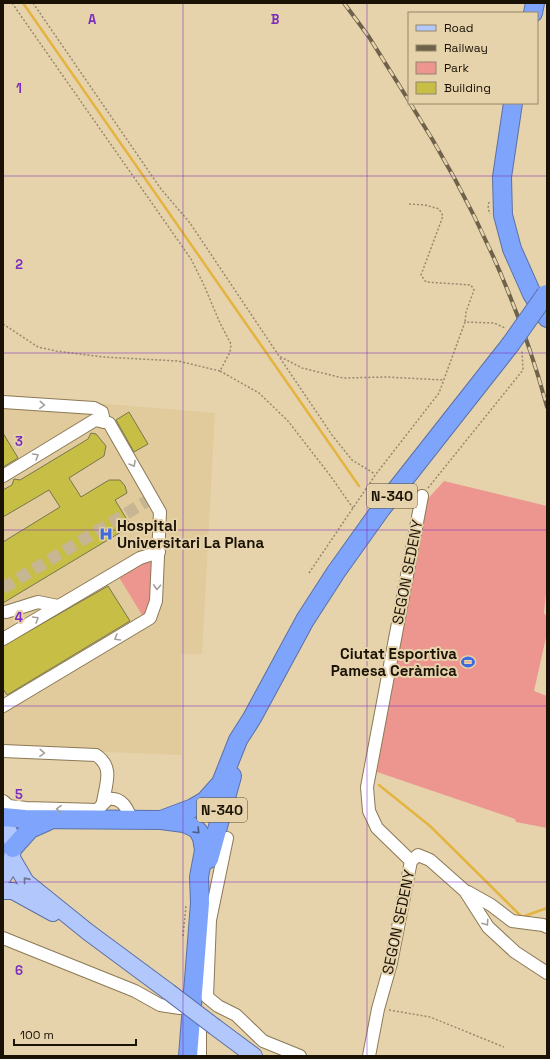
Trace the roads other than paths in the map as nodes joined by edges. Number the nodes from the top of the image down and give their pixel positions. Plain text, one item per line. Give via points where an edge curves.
1 (513, 104) edge
2 (547, 292) edge
3 (547, 318) edge
4 (3, 402) edge
5 (104, 422) junction
6 (3, 476) edge
7 (422, 496) dead end
8 (159, 552) junction
9 (58, 606) junction
10 (6, 612) dead end
11 (3, 639) edge
12 (3, 706) edge
13 (252, 718) junction
14 (3, 751) edge
15 (3, 801) edge
16 (97, 810) junction
17 (3, 817) edge
18 (52, 819) junction
19 (161, 820) junction
20 (3, 823) edge
21 (227, 838) dead end
22 (12, 853) junction
23 (411, 861) junction
24 (3, 877) edge
25 (3, 890) edge
26 (465, 891) junction
27 (193, 904) junction
28 (547, 927) edge
29 (88, 932) junction
30 (3, 938) edge
31 (547, 972) edge
32 (180, 1008) dead end
33 (207, 1026) junction
34 (188, 1056) edge
35 (200, 1056) edge
36 (254, 1056) edge
37 (300, 1056) edge
38 (369, 1056) edge

1 - 3 highway via 502,177 503,215 512,249 532,294
2 - 13 highway, N-340, bridge via 510,345 381,509 336,572 285,655
4 -> 5 street via 94,408 102,412
6 -> 5 street via 95,420
5 -> 8 street via 109,423 160,512
7 - 23 street, SEGON SEDENY via 367,787 369,811 377,828
8 - 9 street via 140,558
8 -> 12 street via 156,601 150,618
9 - 10 street via 38,602
11 -> 9 street
13 - 19 highway via 238,740 221,783 214,792 193,808
13 - 27 highway, N-340
14 -> 16 street via 96,755 104,761 108,772
16 -> 15 street via 26,808 9,806
16 - 18 highway
16 - 19 highway via 132,820
17 - 18 highway
18 - 22 highway via 30,829
19 -> 27 highway via 184,823 195,828 202,838 204,850
20 - 22 main road via 11,836
21 - 37 street via 210,920 207,997 214,1008 236,1015 263,1041
22 - 24 main road
29 -> 22 main road via 26,882
23 - 26 street via 418,855 430,860
23 - 38 street, SEGON SEDENY
25 - 29 main road via 13,891
26 - 28 street via 512,921
26 -> 31 street via 488,926 515,952
27 - 34 highway, N-340
29 - 33 main road, bridge via 169,992
30 - 32 street via 135,991 160,1005
33 - 35 street
33 - 36 main road

